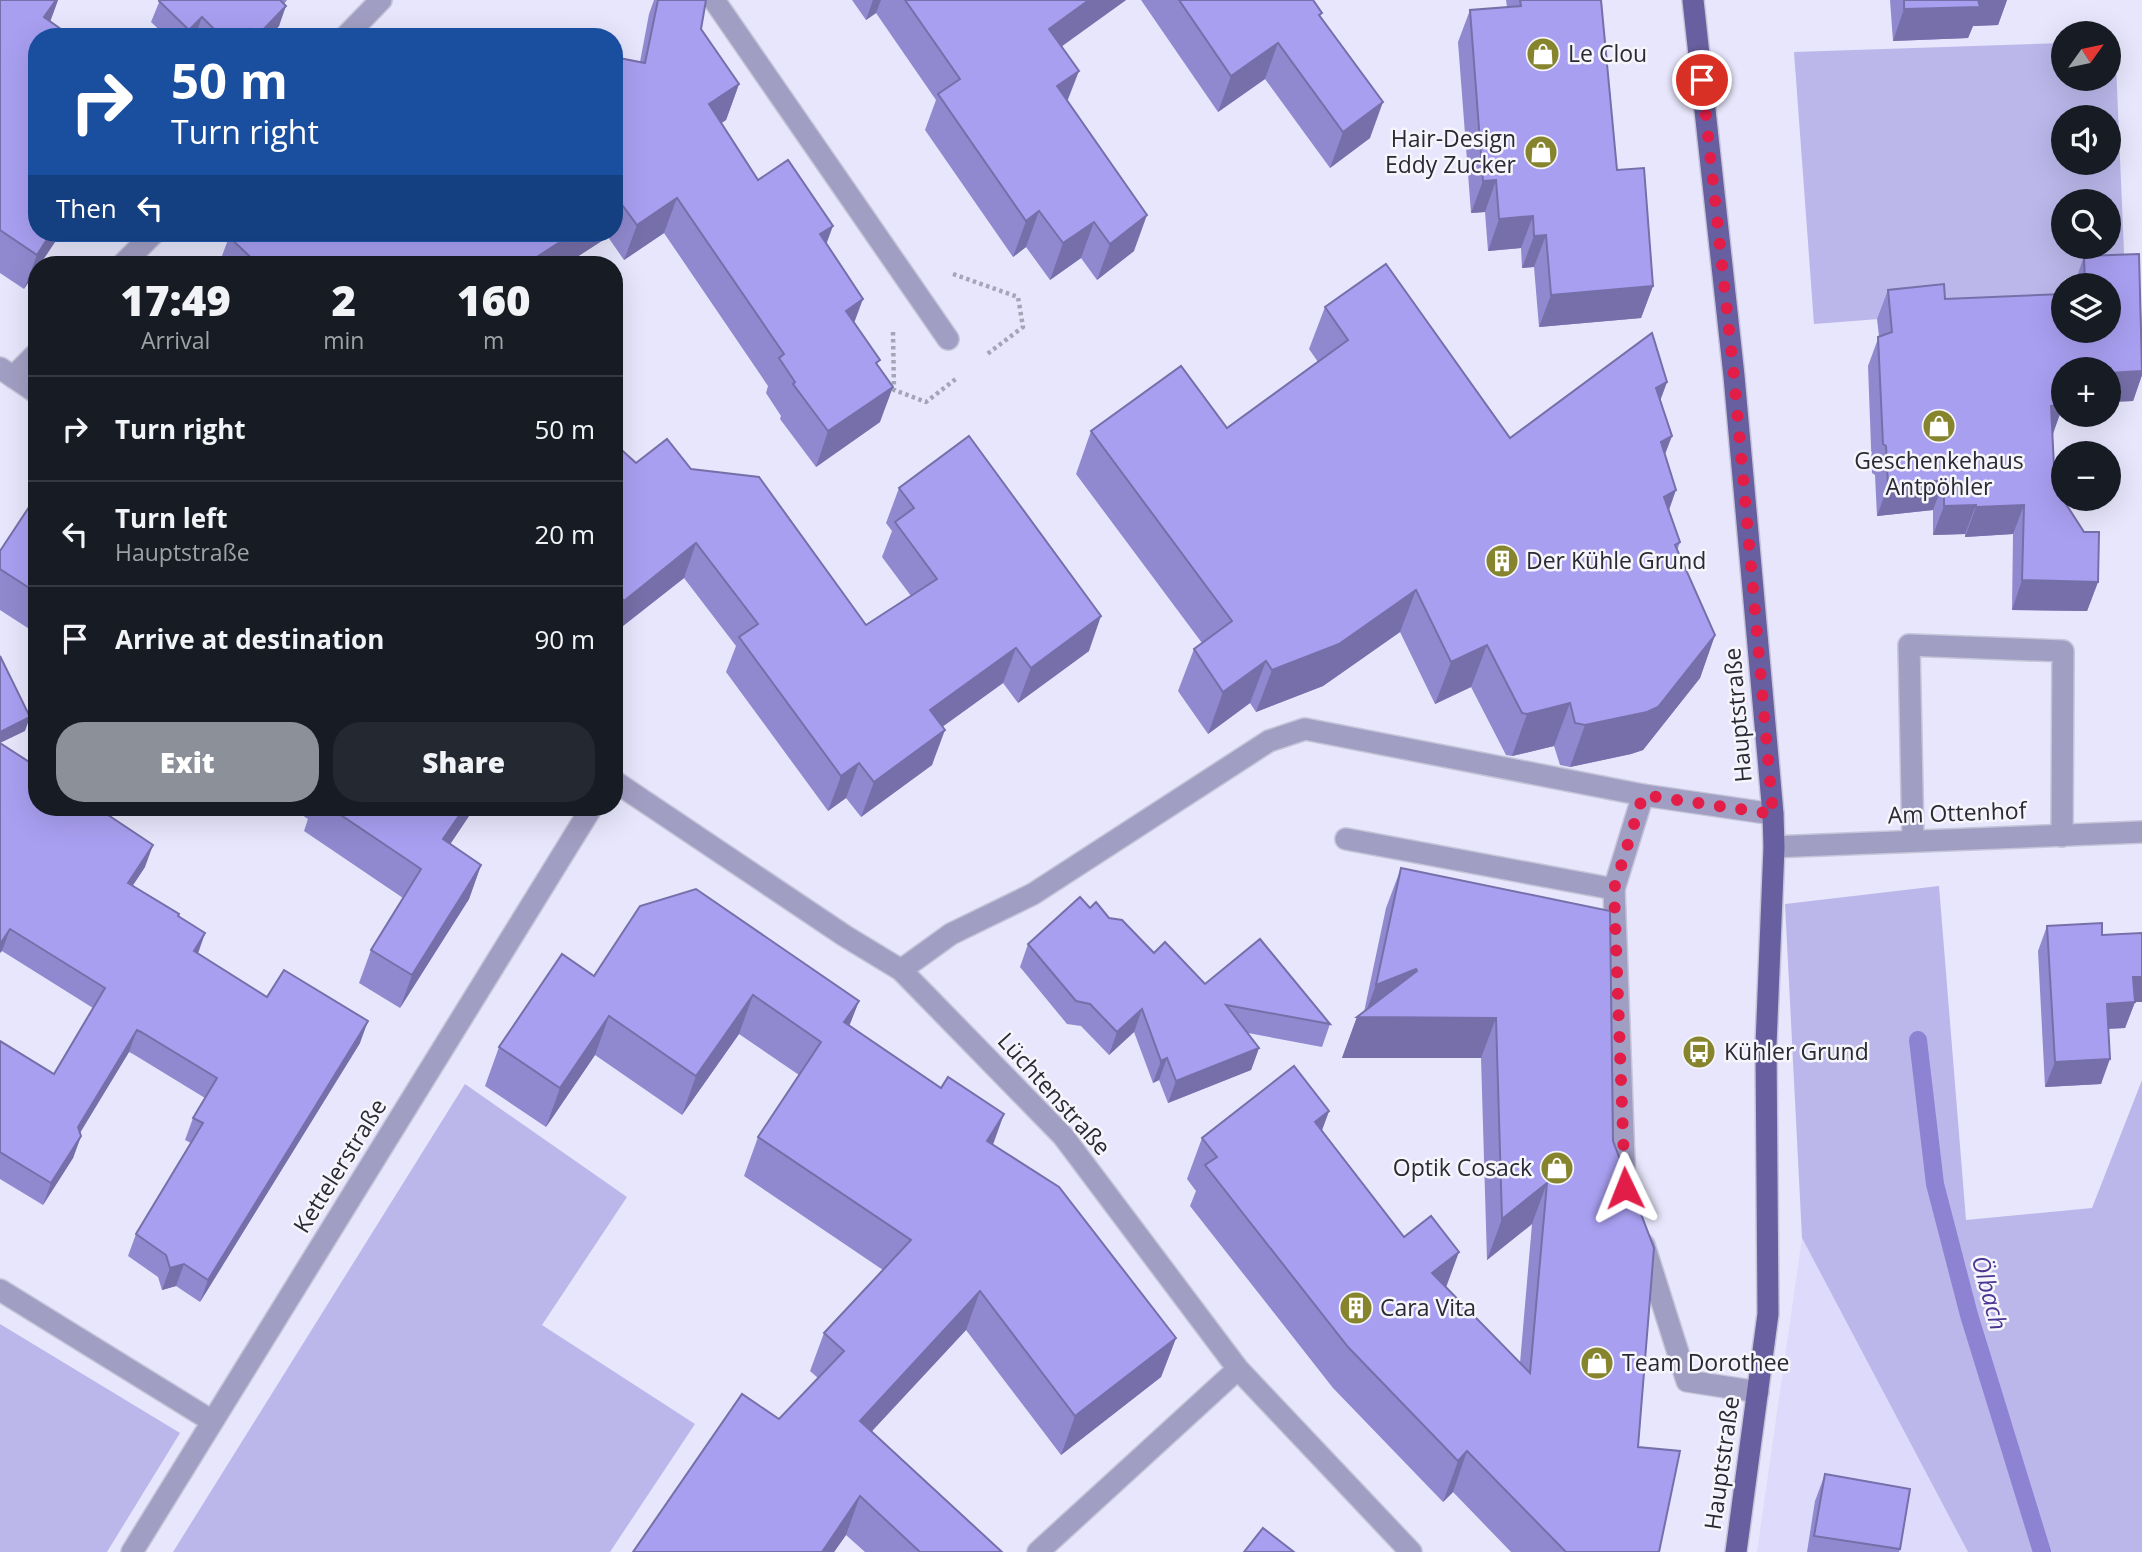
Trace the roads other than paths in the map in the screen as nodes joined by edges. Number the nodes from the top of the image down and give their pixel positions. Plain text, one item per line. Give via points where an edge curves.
1 (381, 0) edge
2 (714, 0) edge
3 (1693, 0) edge
4 (354, 28) edge
5 (145, 242) edge
6 (131, 256) edge
7 (948, 339) dead end
8 (28, 359) edge
9 (7, 372) edge
10 (28, 387) edge
11 (623, 787) edge
12 (1643, 795) junction
13 (1773, 814) junction
14 (586, 816) edge
15 (2142, 832) edge
16 (2062, 836) junction
17 (1346, 839) dead end
18 (1913, 841) junction
19 (1774, 847) junction
20 (1614, 889) junction
21 (901, 971) junction
22 (0, 1290) edge
23 (1238, 1369) junction
24 (1758, 1392) junction
25 (212, 1421) junction
26 (132, 1552) edge
27 (1038, 1552) edge
28 (1411, 1552) edge
29 (1736, 1552) edge

1 - 4 street
2 - 7 street
3 - 13 main road, Hauptstraße via 1734,376
5 - 6 street
8 - 9 street
9 - 10 street
11 - 21 street, Lüchtenstraße
12 - 13 street
12 - 20 street
12 - 21 street via 1305,729 1269,741 1033,894 951,934
13 - 19 main road, Hauptstraße
14 - 25 street, Kettelerstraße
15 - 16 street, Am Ottenhof
16 - 18 street, Am Ottenhof
16 - 18 street via 2063,651 1909,645
17 - 20 street
18 - 19 street, Am Ottenhof
19 - 24 main road, Hauptstraße via 1766,1045 1768,1314
20 - 24 street via 1625,1188 1687,1381
21 - 23 street, Lüchtenstraße via 1063,1136
22 - 25 street
23 - 27 street
23 - 28 street, Lüchtenstraße
24 - 29 main road, Hauptstraße
25 - 26 street, Kettelerstraße

